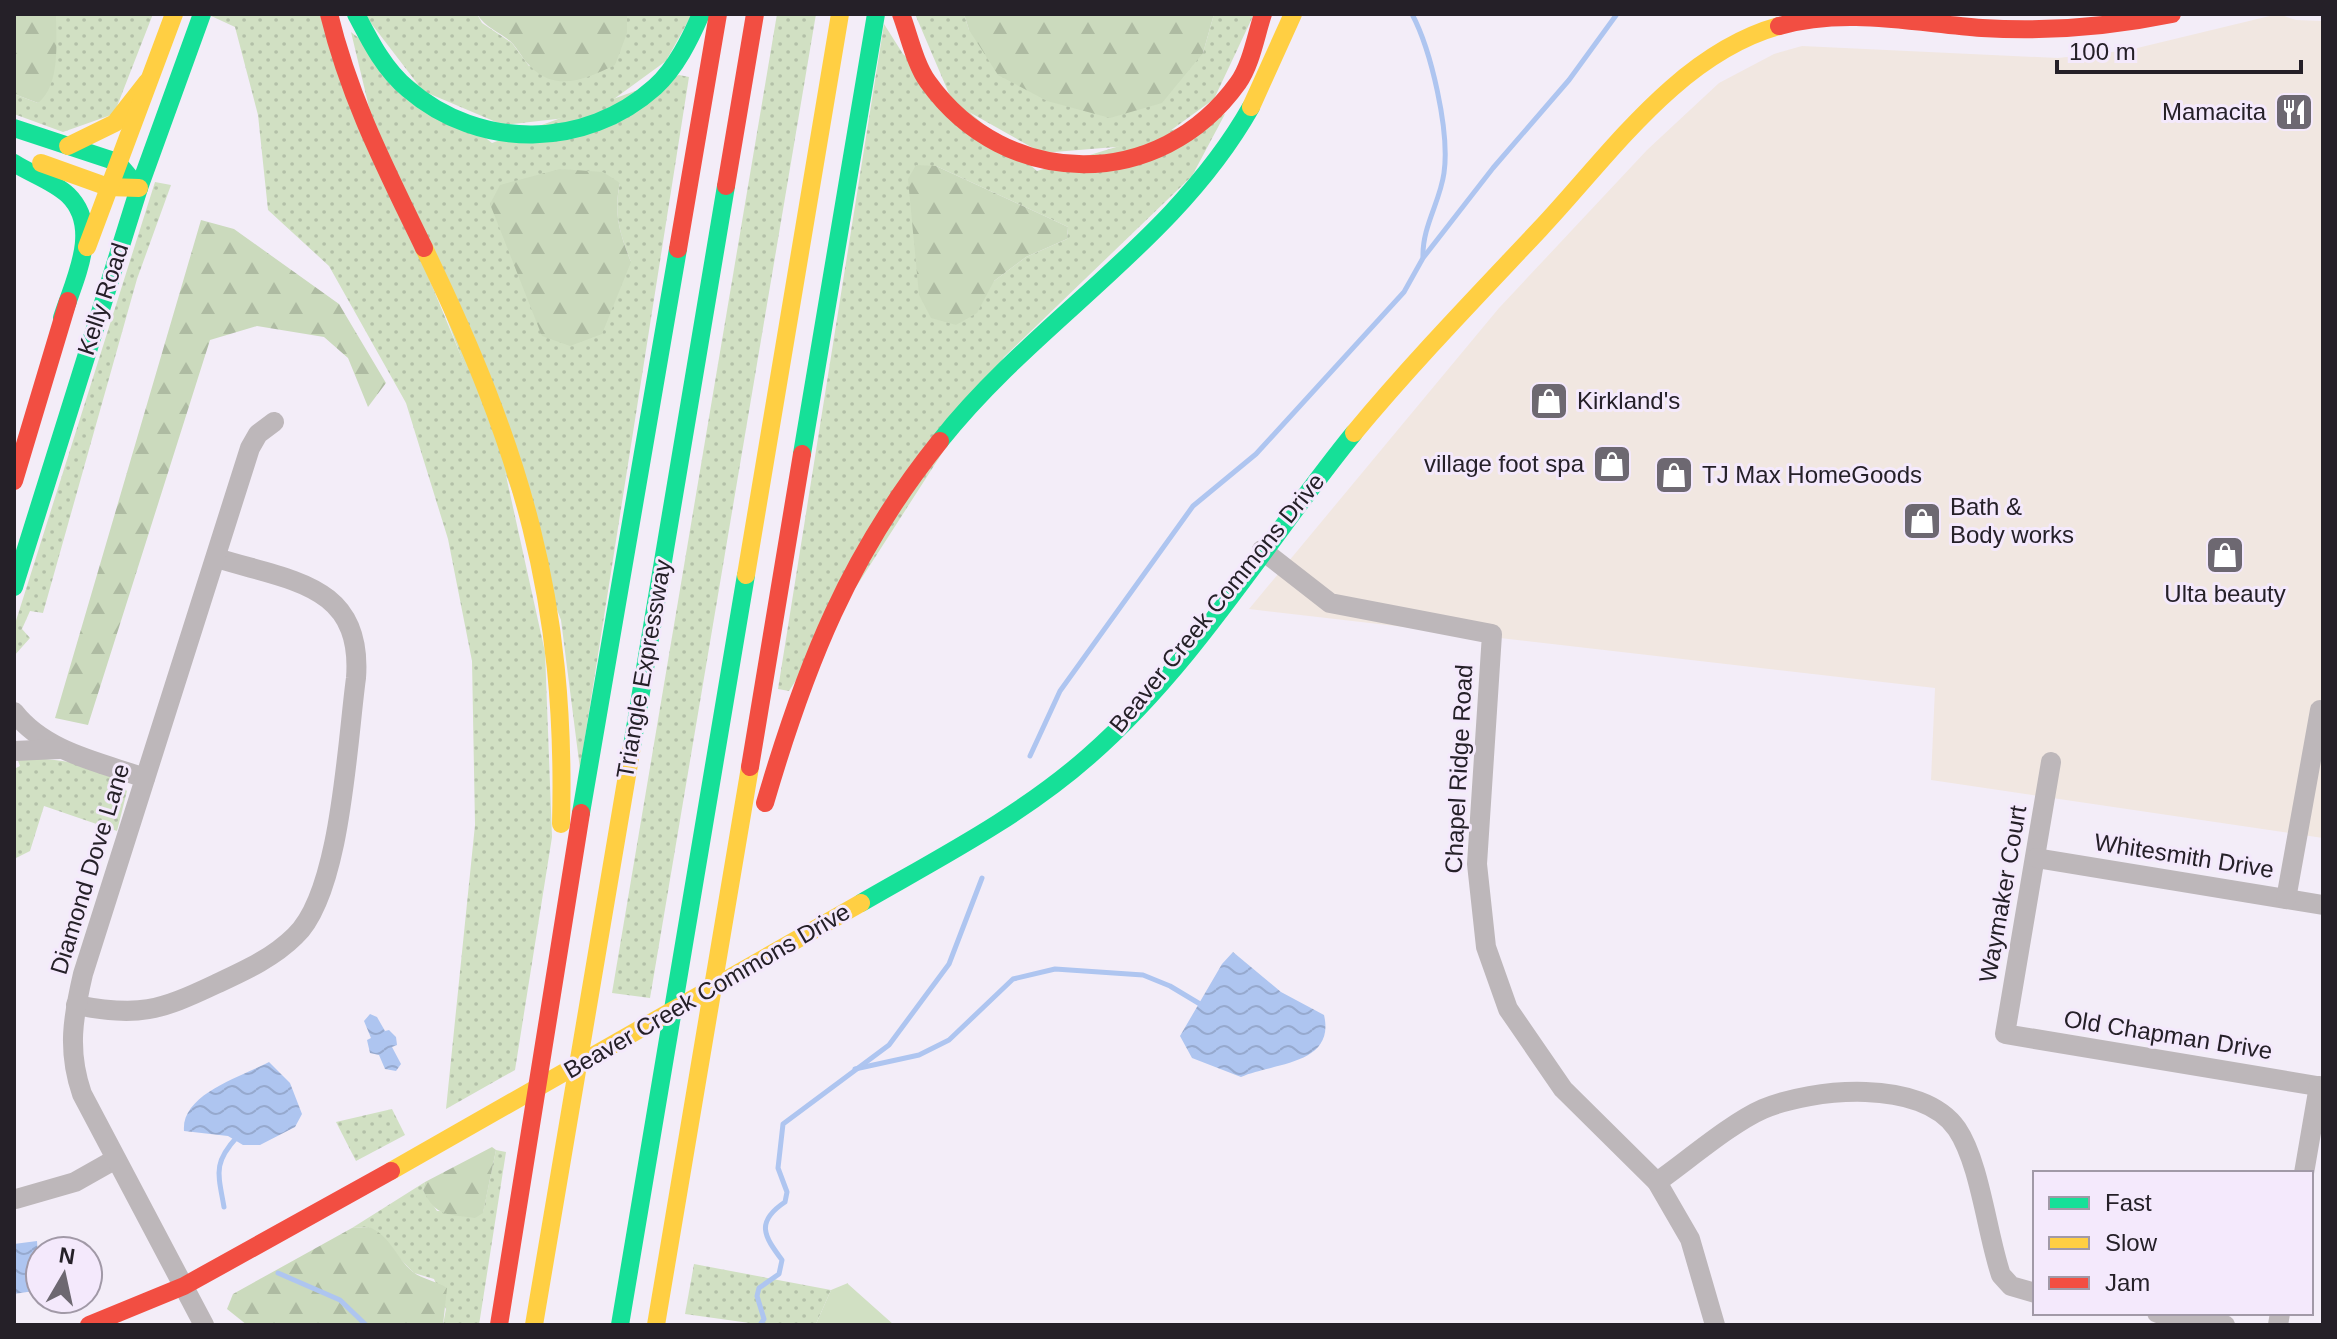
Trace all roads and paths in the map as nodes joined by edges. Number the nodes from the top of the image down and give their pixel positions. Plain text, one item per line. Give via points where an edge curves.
1 (174, 14) edge
2 (202, 14) edge
3 (329, 14) edge
4 (356, 14) edge
5 (701, 14) edge
6 (718, 14) edge
7 (755, 14) edge
8 (840, 14) edge
9 (876, 14) edge
10 (901, 14) edge
11 (1263, 14) edge
12 (1293, 14) edge
13 (2172, 14) edge
14 (147, 82) junction
15 (14, 128) edge
16 (68, 146) junction
17 (14, 155) edge
18 (117, 162) junction
19 (14, 163) edge
20 (108, 187) junction
21 (139, 188) junction
22 (62, 318) junction
23 (274, 422) dead end
24 (14, 481) edge
25 (1262, 550) junction
26 (217, 558) junction
27 (14, 587) edge
28 (2320, 710) dead end
29 (14, 712) edge
30 (59, 749) junction
31 (14, 751) edge
32 (2051, 762) dead end
33 (145, 778) junction
34 (2036, 858) junction
35 (2286, 899) junction
36 (2323, 905) edge
37 (725, 918) junction
38 (558, 950) junction
39 (76, 1005) junction
40 (2005, 1034) joint
41 (2321, 1086) edge
42 (114, 1160) junction
43 (2304, 1171) edge
44 (1657, 1182) junction
45 (16, 1199) edge
46 (184, 1286) junction
47 (2033, 1292) edge
48 (2168, 1315) edge
49 (89, 1325) edge
50 (204, 1325) edge
51 (499, 1325) edge
52 (534, 1325) edge
53 (620, 1325) edge
54 (656, 1325) edge
55 (1715, 1325) edge
56 (2225, 1325) edge

1 - 14 main road, Kelly Road
2 - 21 main road, Kelly Road
3 - 38 main road via 360,117 487,386 534,533 554,630 562,729
4 - 5 main road via 386,70 418,100 461,124 502,135 538,136 606,119 654,88 685,47
6 - 38 main road
7 - 52 main road, Triangle Expressway
8 - 53 main road
9 - 37 main road
10 - 11 main road via 913,57 952,115 1005,151 1062,167 1099,167 1167,148 1200,125 1225,99 1249,61
12 - 37 main road via 1253,105 1218,160 1168,216 988,385 916,471 876,532 797,695
13 - 25 main road, Beaver Creek Commons Drive via 2059,31 1878,20 1795,21 1712,58 1634,130 1408,372
14 - 16 main road via 120,121
14 - 18 main road, Kelly Road
15 - 16 main road
16 - 18 main road
17 - 20 main road
18 - 20 main road, Kelly Road
18 - 21 main road
19 - 22 main road via 59,186 85,223 87,235
20 - 21 main road
20 - 22 main road, Kelly Road
21 - 27 main road, Kelly Road
22 - 24 main road, Kelly Road
23 - 26 street, Diamond Dove Lane via 250,448
25 - 44 street, Chapel Ridge Road via 1330,603 1492,634 1477,864 1486,947 1508,1009 1563,1089
25 - 46 main road, Beaver Creek Commons Drive via 1136,709 1066,775 992,827
26 - 33 street, Diamond Dove Lane
26 - 39 street via 314,589 340,607 352,629 358,651 356,678 330,870 311,917 295,937 257,964 174,1004 141,1013
28 - 35 street
29 - 30 street
30 - 31 street
30 - 33 street
32 - 34 street, Waymaker Court
33 - 39 street, Diamond Dove Lane
34 - 35 street, Whitesmith Drive
34 - 40 street, Waymaker Court
35 - 36 street, Whitesmith Drive
37 - 54 main road
38 - 51 main road
39 - 42 street, Diamond Dove Lane via 71,1031 76,1075
40 - 41 street, Old Chapman Drive
41 - 43 street
42 - 45 street via 61,1187
42 - 46 street, Diamond Dove Lane
44 - 47 street via 1761,1110 1818,1092 1921,1102 1949,1119 1964,1140 2001,1275 2011,1286
44 - 55 street, Chapel Ridge Road via 1690,1239
46 - 49 main road, Beaver Creek Commons Drive
46 - 50 street, Diamond Dove Lane
48 - 56 street

